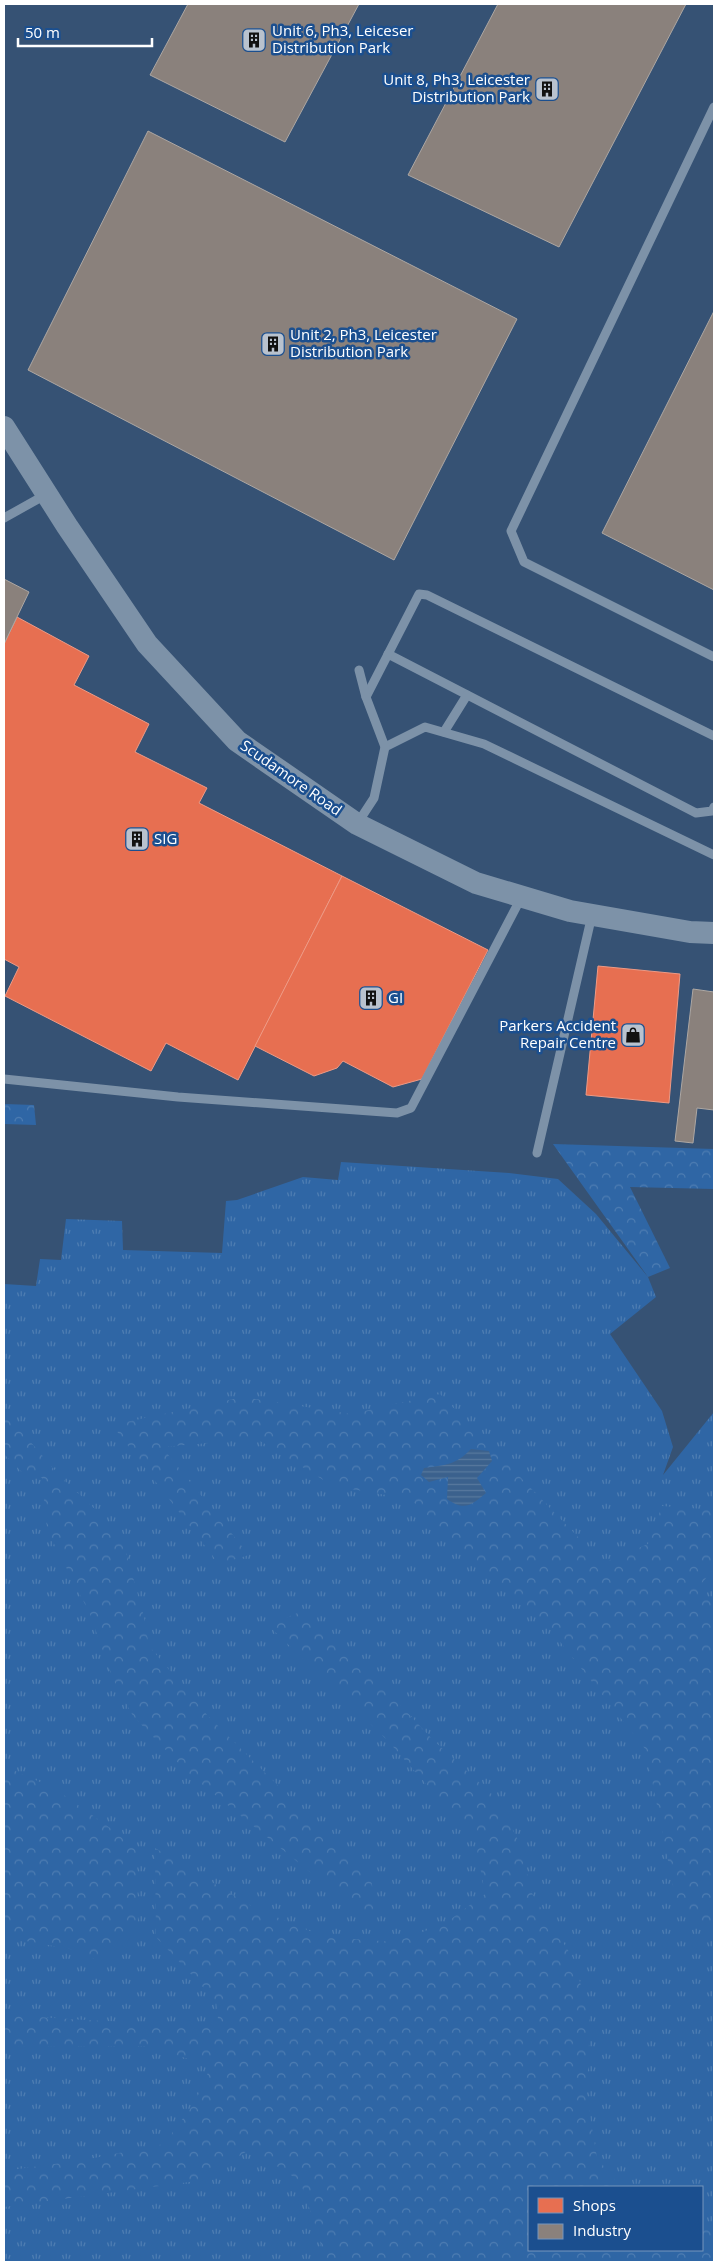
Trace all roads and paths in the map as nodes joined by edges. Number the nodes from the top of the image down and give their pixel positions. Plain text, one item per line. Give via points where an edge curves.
1 (714, 107) edge
2 (4, 427) edge
3 (47, 494) junction
4 (4, 518) edge
5 (388, 654) junction
6 (714, 657) edge
7 (359, 670) dead end
8 (467, 695) junction
9 (366, 696) junction
10 (444, 732) junction
11 (714, 736) edge
12 (385, 747) junction
13 (714, 808) edge
14 (357, 824) junction
15 (714, 855) edge
16 (522, 897) junction
17 (592, 915) junction
18 (714, 933) edge
19 (4, 1079) edge
20 (537, 1154) dead end

1 - 6 lane via 511,530 524,562
2 - 3 street, Scudamore Road
3 - 4 lane
3 - 14 street, Scudamore Road via 147,644 237,741
5 - 8 lane
5 - 9 lane
5 - 11 lane via 419,594 427,595
7 - 9 lane
8 - 10 lane
8 - 13 lane via 696,813
9 - 12 lane
10 - 12 lane via 425,727
10 - 15 lane via 484,744
12 - 14 lane via 374,798
14 - 16 street, Scudamore Road via 476,883
16 - 17 street, Scudamore Road
16 - 19 lane via 411,1108 397,1113 178,1097
17 - 18 street, Scudamore Road via 690,932
17 - 20 lane

